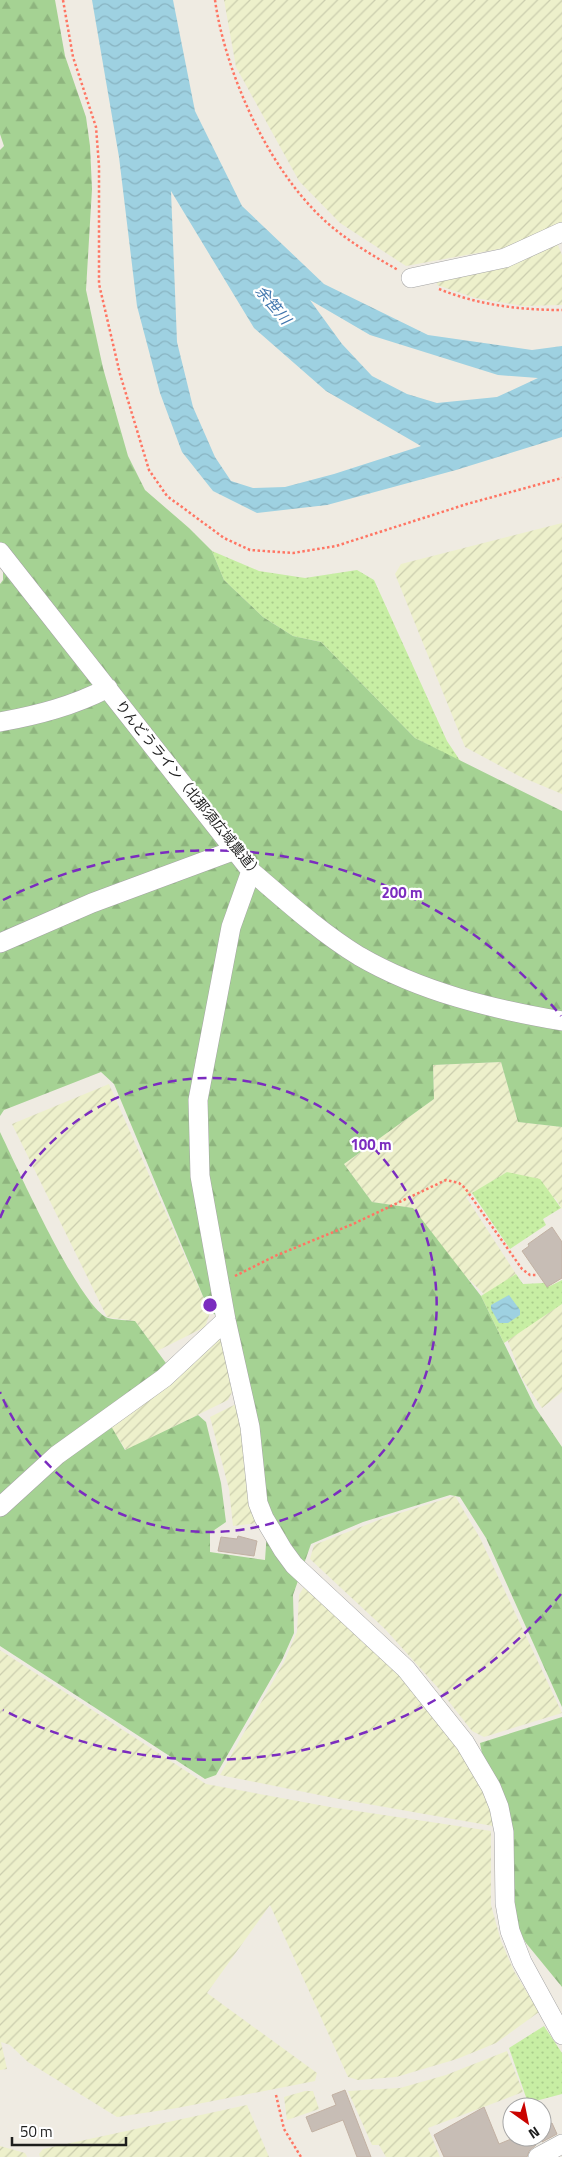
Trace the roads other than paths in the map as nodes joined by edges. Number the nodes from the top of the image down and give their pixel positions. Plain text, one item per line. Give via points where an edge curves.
1 (562, 232) edge
2 (411, 278) road end
3 (0, 552) edge
4 (108, 688) junction
5 (0, 722) edge
6 (236, 850) junction
7 (251, 871) junction
8 (0, 943) edge
9 (562, 1021) edge
10 (226, 1320) junction
11 (1, 1505) edge
12 (562, 2035) edge
13 (562, 2144) edge
14 (538, 2157) edge

1 - 2 street via 505,258
3 - 4 street, りんどうライン（北那須広域農道）
4 - 5 street via 45,714
4 - 6 street, りんどうライン（北那須広域農道）
6 - 7 street, りんどうライン（北那須広域農道）
6 - 8 street via 92,903
7 - 9 street, りんどうライン（北那須広域農道） via 316,927 359,956 395,974 483,1005
7 - 10 street via 231,927 198,1100 200,1176
10 - 11 street via 164,1378 57,1455
10 - 12 street via 250,1427 255,1482 264,1518 294,1565 422,1687 465,1743 491,1787 504,1832 504,1884 510,1931 522,1962
13 - 14 street

